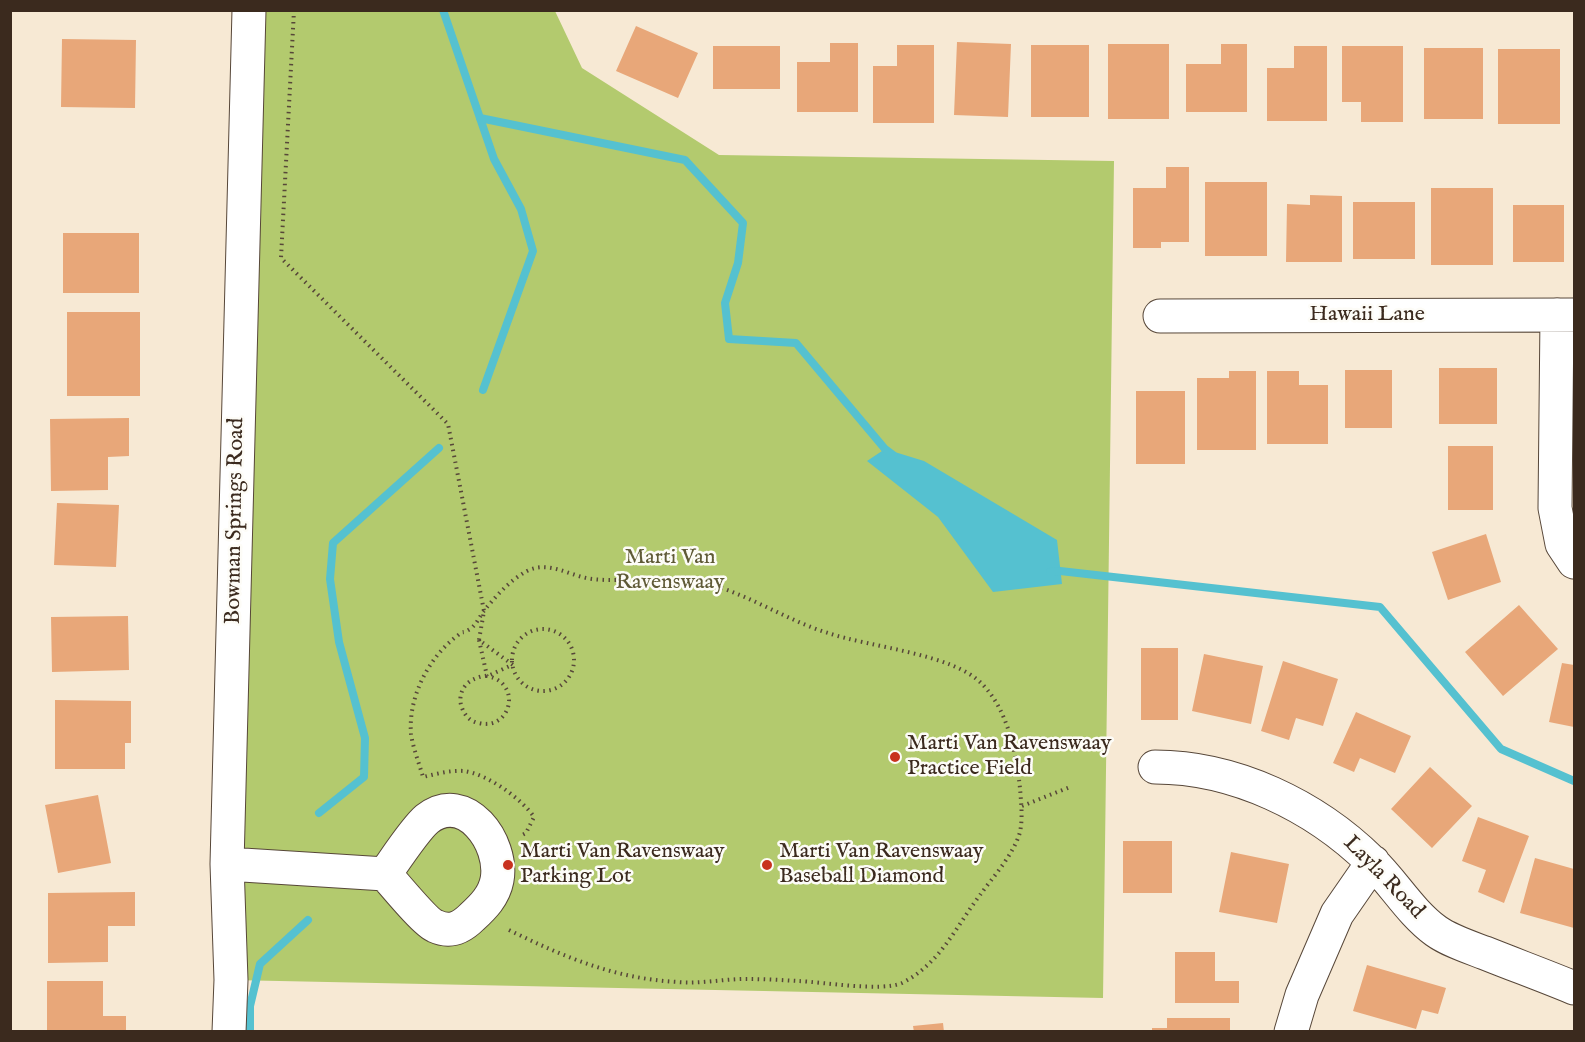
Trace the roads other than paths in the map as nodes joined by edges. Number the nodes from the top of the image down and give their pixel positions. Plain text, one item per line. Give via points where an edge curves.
1 (249, 10) edge
2 (1566, 315) edge
3 (1160, 316) dead end
4 (1575, 562) edge
5 (1155, 767) dead end
6 (1373, 862) junction
7 (227, 864) junction
8 (385, 874) dead end
9 (1575, 988) edge
10 (229, 1032) edge
11 (1291, 1032) edge

1 - 7 street, Bowman Springs Road
2 - 3 street, Hawaii Lane
2 - 4 street via 1555,508 1562,544
5 - 6 street, Layla Road via 1229,777 1278,795 1344,836
6 - 9 street, Layla Road via 1417,915 1437,932
6 - 11 street via 1338,914 1302,995
7 - 8 street
7 - 10 street, Bowman Springs Road

